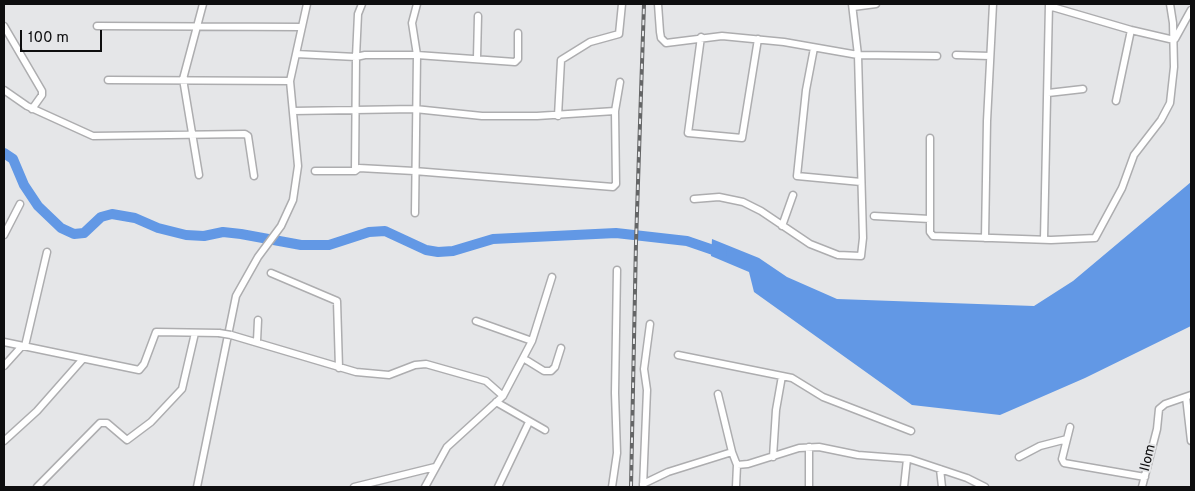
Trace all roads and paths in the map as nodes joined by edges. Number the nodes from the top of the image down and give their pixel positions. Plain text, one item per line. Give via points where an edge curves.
1 (203, 4) edge
2 (307, 4) edge
3 (362, 4) edge
4 (417, 4) edge
5 (622, 4) edge
6 (658, 4) edge
7 (876, 4) edge
8 (993, 4) edge
9 (1170, 4) edge
10 (852, 5) edge
11 (1049, 5) edge
12 (1191, 10) edge
13 (478, 16) dead end
14 (4, 26) edge
15 (97, 26) dead end
16 (302, 27) junction
17 (197, 28) junction
18 (1131, 30) junction
19 (518, 34) dead end
20 (701, 37) junction
21 (758, 39) junction
22 (1174, 40) junction
23 (814, 48) junction
24 (296, 54) junction
25 (417, 55) junction
26 (858, 55) junction
27 (956, 55) dead end
28 (937, 56) dead end
29 (990, 56) junction
30 (356, 57) junction
31 (477, 58) junction
32 (183, 79) junction
33 (108, 80) dead end
34 (290, 81) junction
35 (620, 82) dead end
36 (4, 90) edge
37 (1082, 90) dead end
38 (1048, 93) junction
39 (1116, 101) dead end
40 (32, 108) junction
41 (414, 110) junction
42 (293, 111) junction
43 (356, 111) junction
44 (615, 111) junction
45 (558, 116) junction
46 (193, 135) junction
47 (930, 138) dead end
48 (315, 171) dead end
49 (414, 171) junction
50 (355, 172) junction
51 (199, 175) dead end
52 (254, 176) dead end
53 (861, 182) junction
54 (793, 195) dead end
55 (694, 199) dead end
56 (20, 204) dead end
57 (415, 213) dead end
58 (874, 216) dead end
59 (930, 219) junction
60 (782, 226) junction
61 (5, 230) edge
62 (985, 238) junction
63 (1044, 240) junction
64 (48, 252) dead end
65 (617, 270) dead end
66 (271, 273) dead end
67 (552, 277) dead end
68 (258, 320) dead end
69 (476, 321) dead end
70 (650, 324) dead end
71 (195, 333) junction
72 (257, 341) junction
73 (532, 341) junction
74 (4, 342) edge
75 (23, 346) junction
76 (561, 348) dead end
77 (678, 355) dead end
78 (523, 358) junction
79 (82, 360) junction
80 (4, 366) edge
81 (340, 368) junction
82 (782, 376) junction
83 (718, 394) dead end
84 (502, 396) junction
85 (1189, 396) edge
86 (496, 402) junction
87 (529, 422) junction
88 (1070, 427) dead end
89 (545, 430) dead end
90 (911, 431) dead end
91 (1068, 439) junction
92 (4, 441) edge
93 (1191, 441) edge
94 (808, 447) junction
95 (732, 452) junction
96 (773, 456) junction
97 (1019, 458) dead end
98 (907, 459) junction
99 (737, 465) junction
100 (435, 467) junction
101 (940, 469) junction
102 (1145, 477) junction
103 (643, 486) edge
104 (37, 487) edge
105 (197, 487) edge
106 (354, 487) edge
107 (426, 487) edge
108 (498, 487) edge
109 (612, 487) edge
110 (736, 487) edge
111 (810, 487) edge
112 (904, 487) edge
113 (942, 487) edge
114 (984, 487) edge
115 (1142, 487) edge

1 - 17 street
2 - 16 street
3 - 30 street via 358,14
4 - 25 street via 412,23
5 - 45 street via 619,34 590,42 561,60
6 - 20 street via 663,41
7 - 10 street
8 - 29 street
9 - 22 street
10 - 26 street
11 - 18 street
11 - 38 street
12 - 22 street
13 - 31 street
14 - 40 street via 42,91
15 - 17 street
16 - 17 street
16 - 24 street
17 - 32 street
18 - 22 street
18 - 39 street
19 - 31 street via 517,62
20 - 21 street
20 - 21 street via 687,131 742,138
21 - 23 street
22 - 63 street via 1174,67 1167,110 1134,155 1122,188 1098,235 1092,240
23 - 26 street
23 - 53 street via 797,176
24 - 30 street
24 - 34 street
25 - 30 street
25 - 31 street
25 - 41 street
26 - 28 street
26 - 53 street
27 - 29 street
29 - 62 street
30 - 43 street
32 - 33 street
32 - 34 street
32 - 46 street
34 - 42 street
35 - 44 street
36 - 40 street
37 - 38 street
38 - 63 street
40 - 46 street via 93,136
41 - 43 street
41 - 45 street via 482,116
41 - 49 street
42 - 43 street
42 - 105 street via 297,181 293,200 281,226 244,278 232,310
43 - 50 street
44 - 45 street
44 - 49 street via 616,184 613,186
46 - 51 street
46 - 52 street via 247,135
47 - 59 street
48 - 50 street
49 - 50 street via 359,168
49 - 57 street
53 - 60 street via 863,238 858,258 827,251
54 - 60 street
55 - 60 street via 719,197 743,202
56 - 61 street
58 - 59 street
59 - 62 street via 933,236
62 - 63 street
64 - 75 street
65 - 109 street via 617,452
66 - 81 street via 338,301
67 - 73 street
68 - 72 street
69 - 73 street
70 - 103 street via 644,369 647,390
71 - 72 street, bridge via 219,333
71 - 79 street via 156,332 139,370
71 - 104 street via 183,385 151,422 127,440 107,423 100,423
72 - 81 street
73 - 78 street
74 - 75 street
75 - 79 street
75 - 80 street
76 - 78 street via 551,371 544,371
77 - 82 street
78 - 84 street
79 - 92 street via 37,411
81 - 84 street via 389,375 426,364 486,381
82 - 90 street via 798,380 823,397
82 - 96 street
83 - 95 street
84 - 86 street
85 - 93 street
85 - 102 street, Ilom via 1161,406
86 - 87 street
86 - 100 street via 447,447
87 - 89 street
87 - 108 street
88 - 91 street
91 - 97 street via 1040,446
91 - 102 street via 1064,463
94 - 96 street
94 - 98 street
94 - 111 street
95 - 99 street
95 - 103 street via 668,472
96 - 99 street
98 - 101 street
98 - 112 street
99 - 110 street
100 - 106 street
100 - 107 street
101 - 113 street
101 - 114 street
102 - 115 street, Ilom

